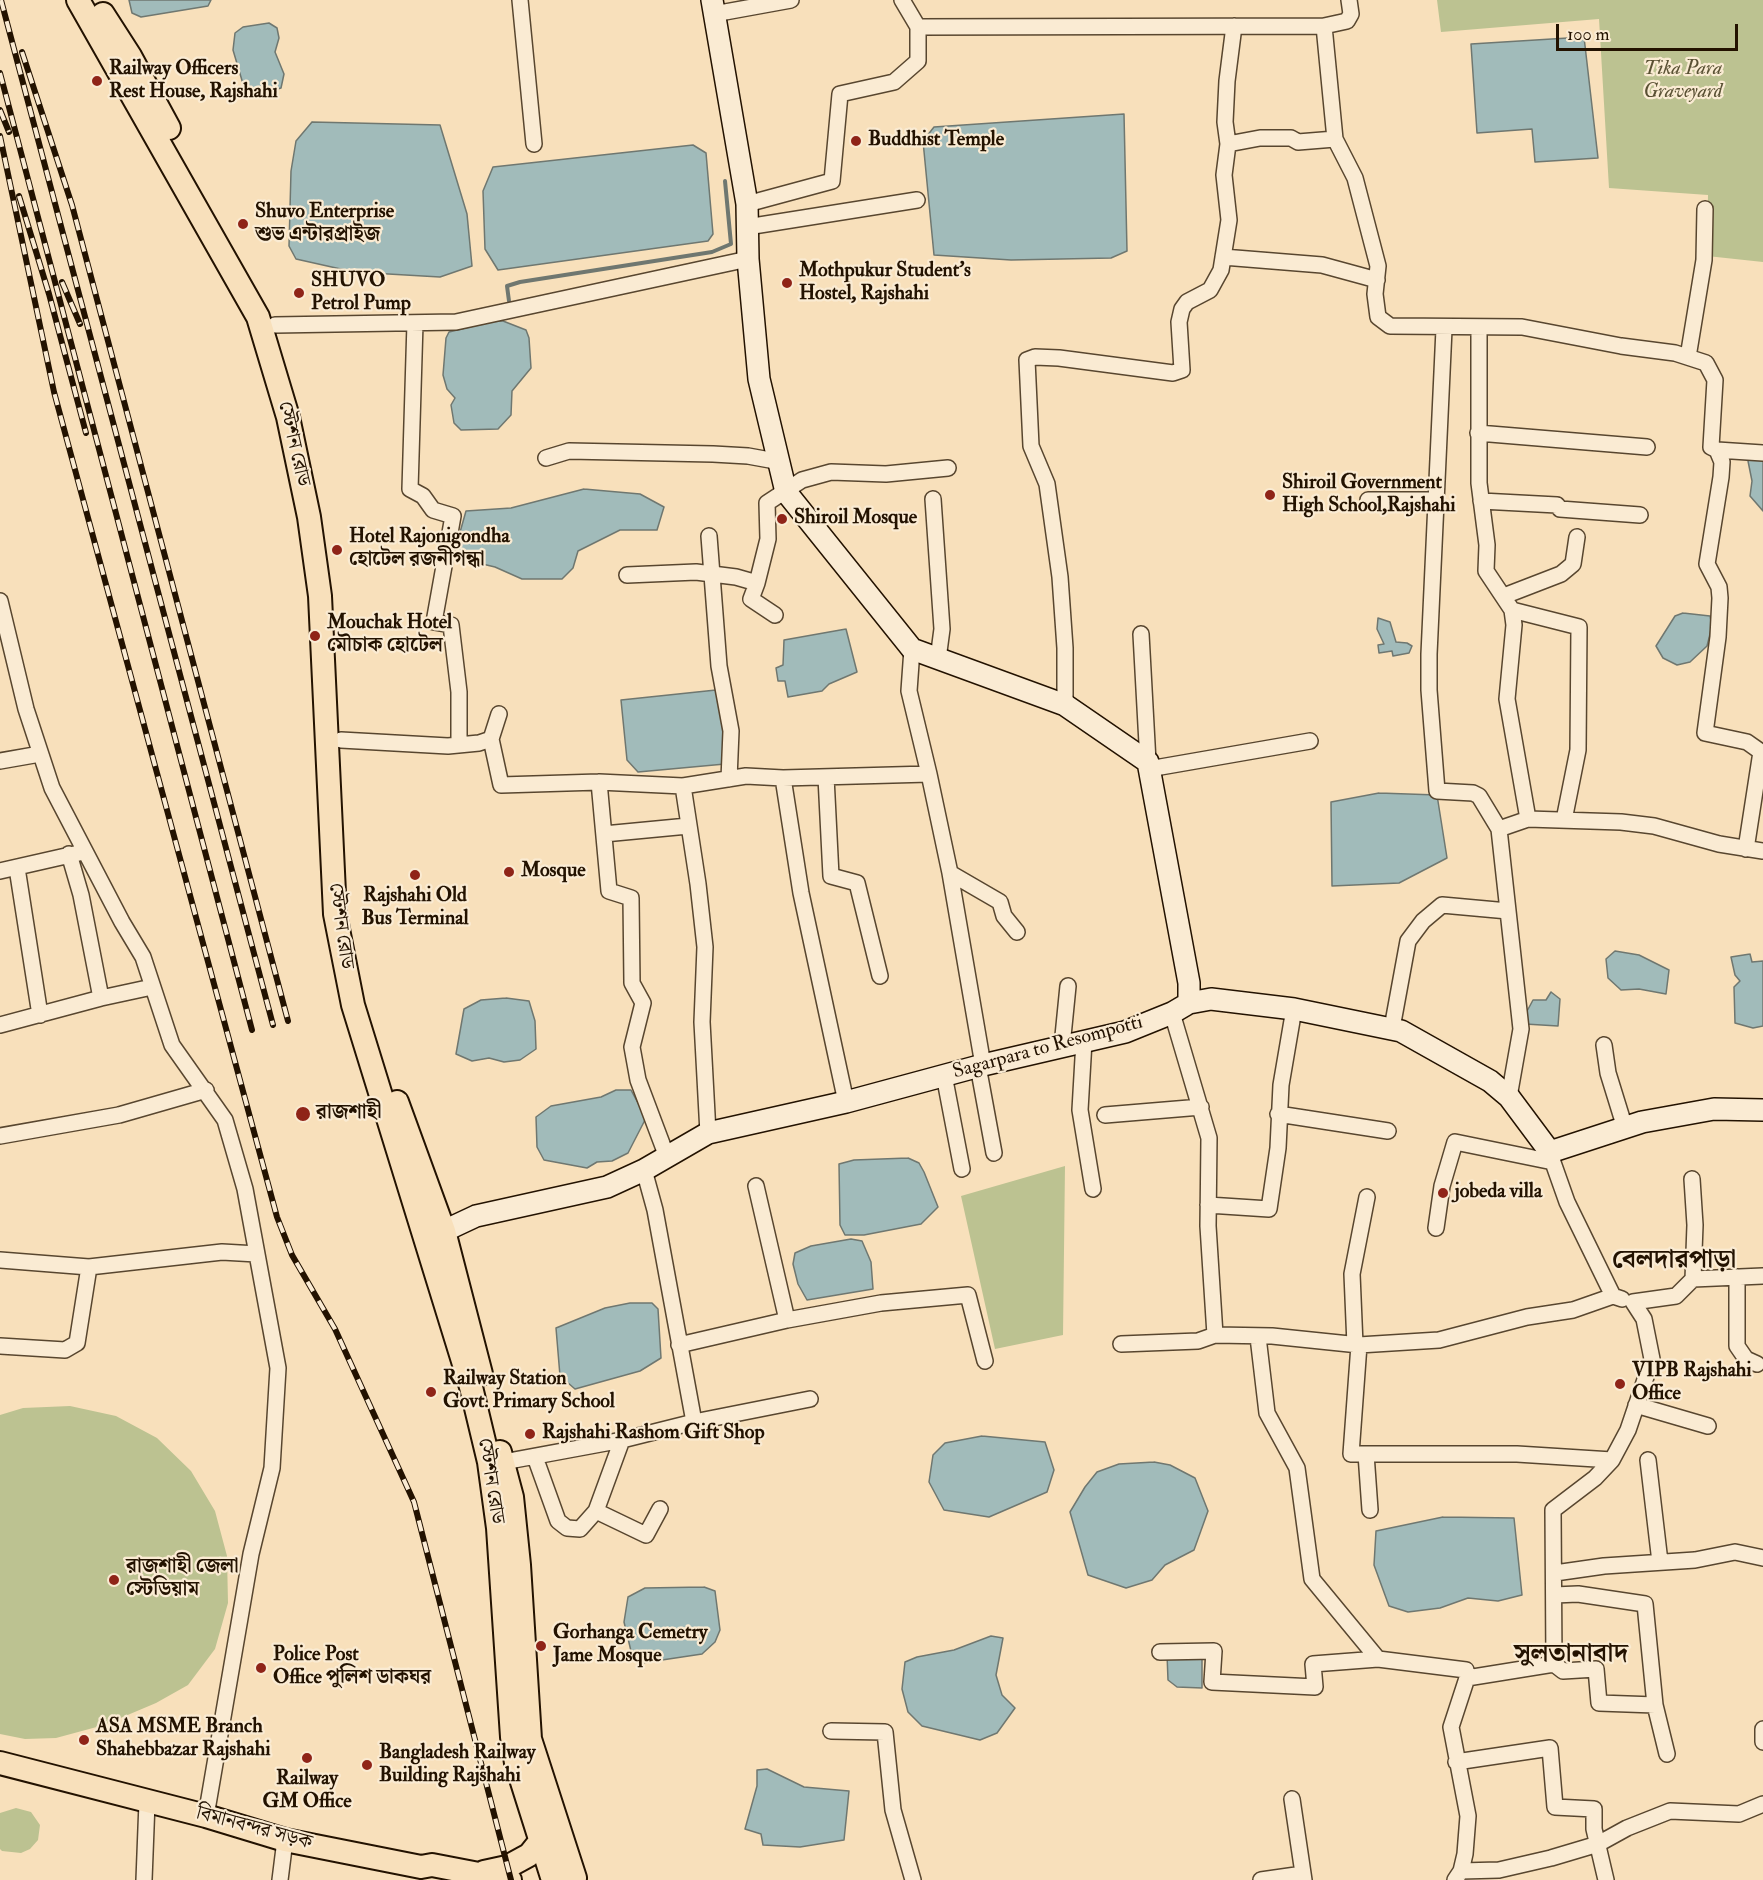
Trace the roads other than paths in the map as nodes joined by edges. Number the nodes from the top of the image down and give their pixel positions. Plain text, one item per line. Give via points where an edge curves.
1 (78, 0) edge
2 (94, 0) edge
3 (519, 0) edge
4 (791, 0) edge
5 (902, 0) edge
6 (1349, 0) edge
7 (713, 7) edge
8 (1234, 26) junction
9 (1324, 26) junction
10 (918, 27) junction
11 (1335, 139) junction
12 (534, 144) dead end
13 (1228, 144) junction
14 (916, 200) dead end
15 (747, 204) junction
16 (1705, 209) dead end
17 (747, 227) junction
18 (1223, 257) junction
19 (748, 259) junction
20 (1377, 280) junction
21 (415, 323) junction
22 (275, 324) junction
23 (1444, 328) junction
24 (1479, 328) junction
25 (1688, 357) junction
26 (1478, 433) junction
27 (1647, 447) dead end
28 (1717, 450) junction
29 (1763, 453) edge
30 (546, 458) dead end
31 (781, 462) junction
32 (948, 468) dead end
33 (786, 492) junction
34 (933, 499) dead end
35 (1368, 500) dead end
36 (1436, 500) junction
37 (1481, 501) junction
38 (1640, 515) dead end
39 (709, 536) dead end
40 (1577, 537) dead end
41 (713, 574) junction
42 (627, 575) dead end
43 (757, 584) junction
44 (1504, 596) junction
45 (0, 601) edge
46 (1512, 610) junction
47 (775, 615) dead end
48 (1141, 634) dead end
49 (912, 649) junction
50 (6, 650) edge
51 (938, 659) junction
52 (1065, 705) junction
53 (500, 714) dead end
54 (491, 739) junction
55 (341, 740) junction
56 (1310, 741) dead end
57 (459, 745) junction
58 (40, 753) junction
59 (0, 761) edge
60 (1149, 765) junction
61 (929, 774) junction
62 (826, 777) junction
63 (783, 778) junction
64 (729, 779) junction
65 (599, 782) junction
66 (683, 786) junction
67 (1528, 819) junction
68 (1564, 820) junction
69 (688, 826) junction
70 (1499, 830) junction
71 (604, 834) junction
72 (1746, 849) junction
73 (1763, 851) edge
74 (76, 853) junction
75 (17, 868) junction
76 (0, 871) edge
77 (950, 873) junction
78 (1508, 911) junction
79 (1017, 932) dead end
80 (880, 976) dead end
81 (1068, 986) dead end
82 (152, 987) junction
83 (101, 998) junction
84 (1180, 1008) junction
85 (1294, 1009) junction
86 (40, 1015) junction
87 (0, 1025) edge
88 (1392, 1028) junction
89 (1084, 1041) junction
90 (1604, 1045) dead end
91 (1062, 1046) junction
92 (980, 1066) junction
93 (944, 1075) junction
94 (206, 1090) junction
95 (1509, 1097) junction
96 (846, 1102) junction
97 (1201, 1107) junction
98 (1763, 1110) edge
99 (1278, 1114) junction
100 (1105, 1115) dead end
101 (1625, 1128) junction
102 (1388, 1131) dead end
103 (708, 1133) junction
104 (0, 1136) edge
105 (994, 1153) dead end
106 (667, 1157) junction
107 (1551, 1157) junction
108 (962, 1169) dead end
109 (644, 1170) junction
110 (1692, 1179) dead end
111 (756, 1186) dead end
112 (1093, 1189) dead end
113 (1367, 1197) dead end
114 (1208, 1205) junction
115 (1436, 1228) dead end
116 (444, 1231) junction
117 (256, 1254) junction
118 (0, 1260) edge
119 (89, 1267) junction
120 (1763, 1276) edge
121 (1737, 1277) junction
122 (1693, 1279) junction
123 (1613, 1296) junction
124 (1633, 1302) junction
125 (787, 1320) junction
126 (1215, 1335) junction
127 (1258, 1337) junction
128 (1121, 1344) dead end
129 (1357, 1345) junction
130 (0, 1346) edge
131 (679, 1346) junction
132 (985, 1361) dead end
133 (1757, 1364) dead end
134 (810, 1399) dead end
135 (1636, 1405) junction
136 (694, 1422) junction
137 (1708, 1426) dead end
138 (622, 1440) junction
139 (1366, 1454) junction
140 (535, 1457) junction
141 (1612, 1460) junction
142 (1648, 1460) dead end
143 (503, 1462) junction
144 (660, 1509) dead end
145 (1370, 1510) dead end
146 (596, 1511) junction
147 (1763, 1558) edge
148 (1660, 1562) junction
149 (1555, 1573) junction
150 (1554, 1595) junction
151 (1161, 1653) dead end
152 (1378, 1659) junction
153 (1554, 1664) junction
154 (1467, 1678) junction
155 (1655, 1705) junction
156 (1763, 1729) edge
157 (831, 1731) dead end
158 (1763, 1742) edge
159 (1667, 1754) dead end
160 (1456, 1762) junction
161 (0, 1763) edge
162 (1292, 1799) dead end
163 (147, 1802) junction
164 (1763, 1804) edge
165 (206, 1816) junction
166 (285, 1840) junction
167 (541, 1840) junction
168 (1598, 1844) junction
169 (482, 1873) junction
170 (1458, 1875) edge
171 (449, 1876) edge
172 (1303, 1877) edge
173 (144, 1880) edge
174 (280, 1880) edge
175 (510, 1880) edge
176 (569, 1880) edge
177 (913, 1880) edge
178 (1261, 1880) edge
179 (1606, 1880) edge

1 - 167 main road, স্টেশন রোড via 258,317 288,417 309,517 320,596 334,914 353,1005 471,1386 489,1462 498,1528 512,1737 516,1763
2 - 22 main road, স্টেশন রোড via 130,56
3 - 12 street
4 - 7 street
5 - 10 street
6 - 9 street via 1351,14 1347,21
7 - 15 main road
8 - 9 street
8 - 10 street
8 - 13 street via 1227,81
9 - 11 street
10 - 15 street via 918,61 894,82 840,94 832,182
11 - 13 street via 1298,142 1291,138 1260,138
11 - 20 street via 1355,178 1378,266
13 - 18 street via 1224,175 1229,220
14 - 17 street
15 - 17 main road
16 - 25 street via 1704,260
17 - 19 main road
18 - 20 street via 1322,265
18 - 52 street via 1210,290 1182,309 1182,370 1173,373 1059,358 1027,360 1031,446 1047,484 1060,578
19 - 21 street via 456,321
19 - 31 main road via 759,379
20 - 23 street via 1378,316 1390,326
21 - 22 street
21 - 57 street via 410,489 423,496 433,510 453,516 434,622 452,625 459,692
22 - 55 main road, স্টেশন রোড via 317,493 333,600
23 - 24 street
23 - 36 street
24 - 25 street via 1522,327
24 - 26 street
25 - 28 street via 1706,363 1715,380 1711,447
26 - 27 street
26 - 37 street
28 - 29 street
28 - 72 street via 1722,477 1707,564 1720,598 1705,733 1747,742 1761,752
30 - 31 street via 569,451 748,456
31 - 33 main road
32 - 33 street via 886,474 831,472 802,480
33 - 43 street via 767,503 768,539
33 - 49 main road
34 - 51 street via 942,629
35 - 36 street
36 - 70 street via 1429,690 1437,790 1479,796
37 - 38 street
37 - 44 street via 1486,571
39 - 41 street
40 - 44 street via 1573,564 1567,569
41 - 42 street
41 - 43 street
41 - 64 street via 719,666 731,731
43 - 47 street via 751,599
44 - 46 street
45 - 50 street
46 - 67 street via 1507,699
46 - 68 street via 1579,627 1578,750
48 - 60 street
49 - 51 main road
49 - 61 street via 909,691
50 - 58 street
51 - 52 main road
52 - 60 main road
53 - 54 street
54 - 57 street
54 - 65 street via 501,785
55 - 57 street
55 - 116 main road, স্টেশন রোড via 346,900 356,959 370,1018
56 - 60 street
58 - 59 street
58 - 74 street
60 - 84 main road via 1189,983
61 - 62 street
61 - 77 street
62 - 63 street
62 - 80 street via 831,876 857,883
63 - 64 street
63 - 96 street via 801,893
64 - 66 street
65 - 66 street
65 - 71 street
66 - 69 street
67 - 68 street
67 - 70 street
68 - 72 street via 1654,826
69 - 71 street
69 - 103 street via 705,947 702,1022
70 - 78 street
71 - 106 street via 609,891 631,898 632,983 643,1003 632,1047 638,1080
72 - 73 street
74 - 75 street
74 - 82 street via 143,957
74 - 83 street
75 - 76 street
75 - 86 street
77 - 79 street via 1000,902 1004,916
77 - 92 street
78 - 88 street via 1442,905 1423,921 1408,941
78 - 95 street via 1521,1029
81 - 91 street
82 - 83 street
82 - 94 street via 172,1045
83 - 86 street
84 - 85 main road, Sagarpara to Resompotti via 1211,999
84 - 89 main road, Sagarpara to Resompotti via 1125,1032
84 - 97 street
85 - 88 main road, Sagarpara to Resompotti
85 - 99 street
86 - 87 street
88 - 95 main road, Sagarpara to Resompotti via 1490,1081
89 - 91 main road, Sagarpara to Resompotti
89 - 112 street via 1080,1110
90 - 101 street
91 - 92 main road, Sagarpara to Resompotti
92 - 93 main road, Sagarpara to Resompotti
92 - 105 street
93 - 96 main road, Sagarpara to Resompotti
93 - 108 street
94 - 104 street via 119,1115
94 - 117 street via 225,1120 236,1153
95 - 107 main road, Sagarpara to Resompotti
96 - 103 main road, Sagarpara to Resompotti
97 - 100 street
97 - 114 street via 1209,1138
98 - 101 main road via 1714,1108
99 - 102 street
99 - 114 street via 1278,1148 1269,1209
101 - 107 main road
103 - 106 main road, Sagarpara to Resompotti
106 - 109 main road, Sagarpara to Resompotti
107 - 115 street via 1455,1142 1442,1186
107 - 123 street via 1567,1202
109 - 116 main road, Sagarpara to Resompotti via 607,1187 476,1216
109 - 131 street
110 - 122 street
111 - 125 street
113 - 129 street via 1352,1274
114 - 126 street
116 - 143 main road, স্টেশন রোড
117 - 119 street via 222,1252
117 - 165 street via 278,1368 272,1468 251,1554
118 - 119 street
119 - 130 street via 77,1343 65,1350
120 - 121 street
121 - 122 street
121 - 133 street via 1737,1346 1746,1359
122 - 124 street via 1676,1296
123 - 124 street
123 - 129 street via 1573,1310 1527,1317 1439,1340
124 - 135 street via 1644,1319 1652,1359
125 - 131 street
125 - 132 street via 881,1303 968,1295
126 - 127 street
126 - 128 street via 1198,1341
127 - 129 street
127 - 152 street via 1267,1413 1297,1467 1312,1579
129 - 139 street via 1351,1454
131 - 136 street
134 - 136 street
135 - 137 street
135 - 141 street
136 - 138 street
138 - 140 street
138 - 146 street
139 - 141 street via 1517,1454
139 - 145 street
140 - 143 street
140 - 146 street via 558,1521 567,1528 580,1529
141 - 149 street via 1553,1510
142 - 148 street
143 - 176 main road, স্টেশন রোড via 512,1497 519,1565 530,1738
144 - 146 street via 646,1535
147 - 148 street via 1735,1552
148 - 149 street
149 - 150 street
150 - 153 street
150 - 155 street via 1578,1594 1645,1604
151 - 152 street via 1214,1651 1212,1682 1315,1687 1313,1664
152 - 154 street via 1466,1670
153 - 154 street
153 - 155 street via 1563,1671 1596,1669 1599,1702
154 - 160 street via 1451,1727
155 - 159 street
156 - 158 street
157 - 177 street via 885,1732 893,1810
160 - 168 street via 1550,1748 1556,1807 1594,1809
160 - 170 street via 1468,1816
161 - 163 main road, বিমানবন্দর সড়ক
162 - 172 street
163 - 165 main road, বিমানবন্দর সড়ক
163 - 173 street
164 - 168 street via 1739,1814 1670,1811
165 - 166 main road, বিমানবন্দর সড়ক
166 - 171 main road, বিমানবন্দর সড়ক via 421,1867 431,1876
166 - 174 street
167 - 169 main road via 529,1855 507,1867
167 - 176 main road, স্টেশন রোড
168 - 170 street via 1499,1870
168 - 179 street
169 - 171 main road
169 - 175 main road
172 - 178 street

